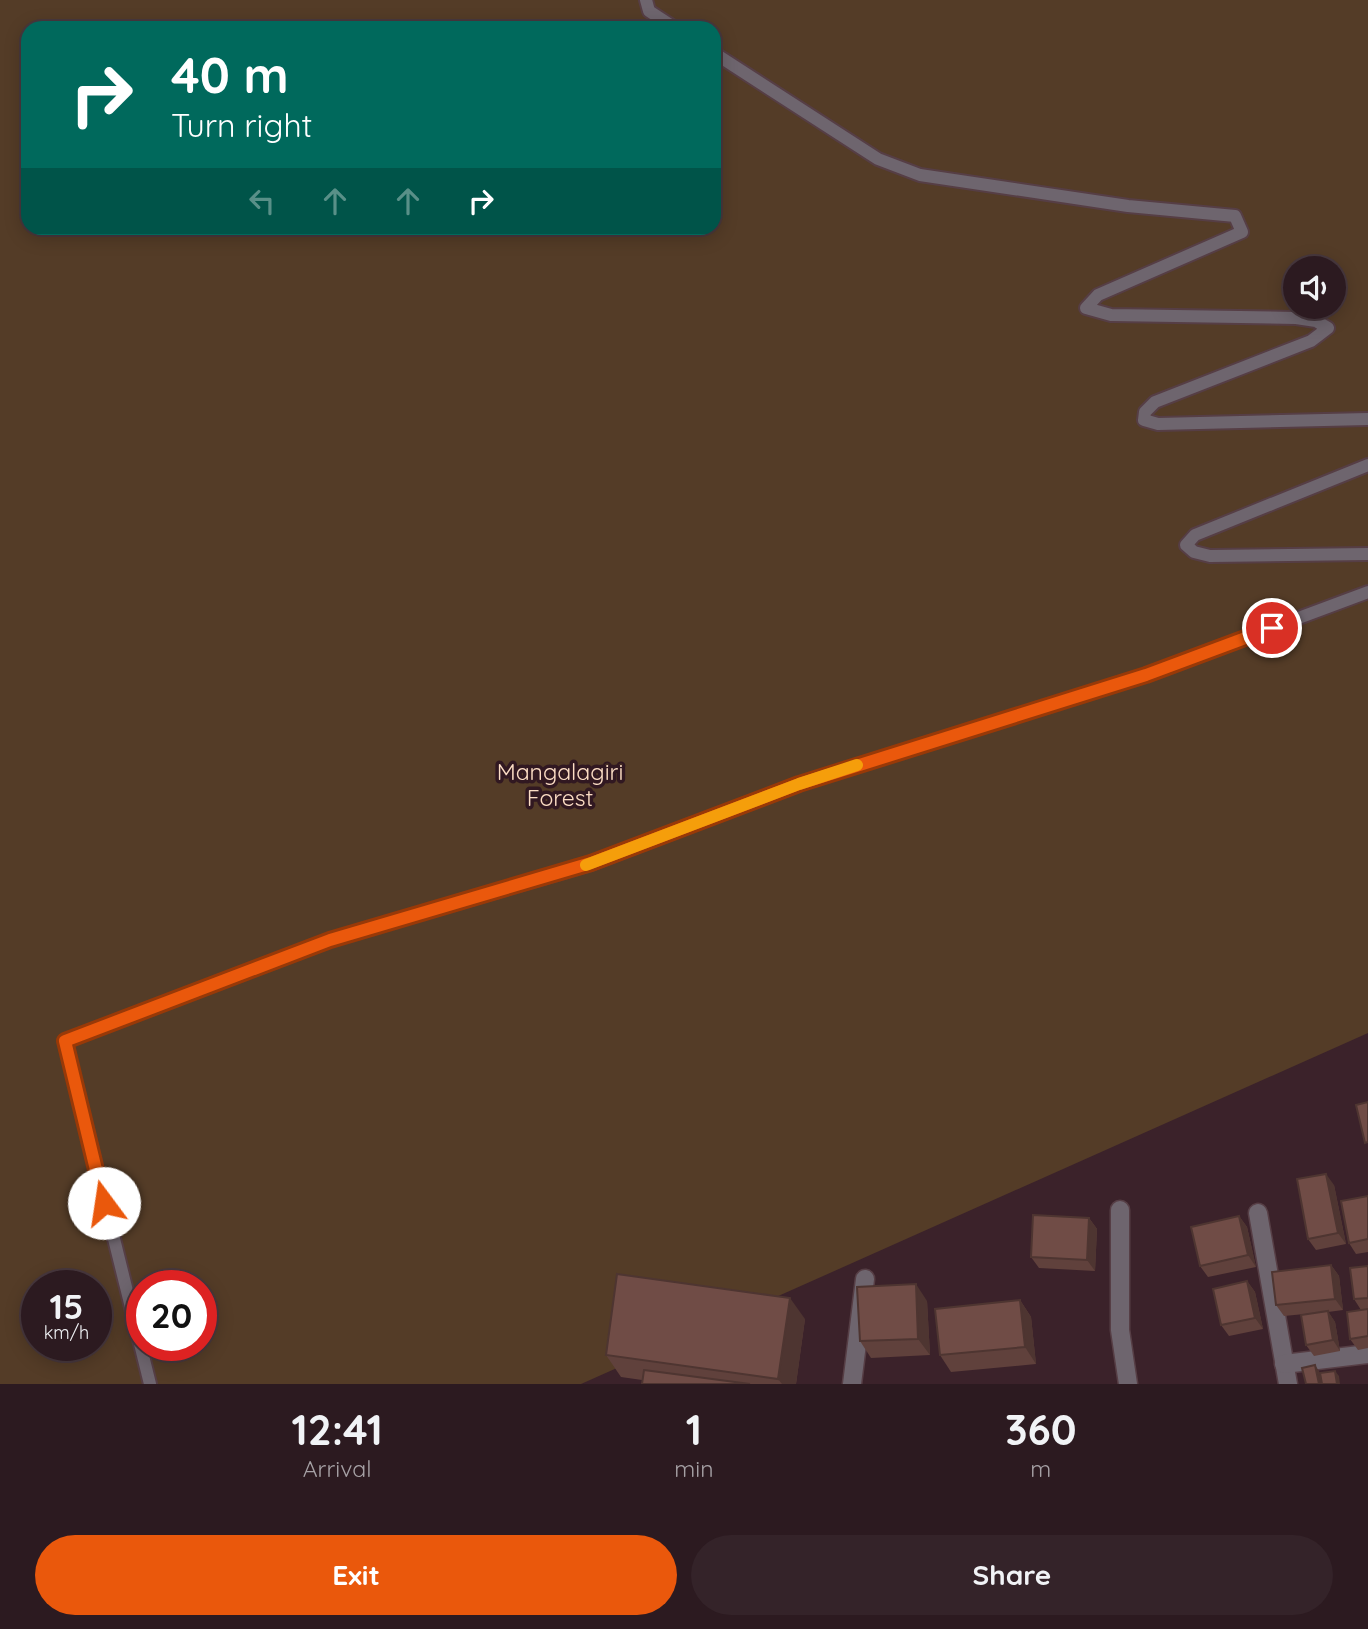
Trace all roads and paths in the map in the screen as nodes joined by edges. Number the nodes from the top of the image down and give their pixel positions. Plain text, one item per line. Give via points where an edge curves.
1 (646, 0) edge
2 (664, 21) edge
3 (721, 58) edge
4 (1368, 419) edge
5 (1368, 465) edge
6 (1368, 554) edge
7 (1368, 592) edge
8 (1120, 1210) dead end
9 (1258, 1213) dead end
10 (865, 1279) dead end
11 (1368, 1354) edge
12 (1284, 1364) junction
13 (150, 1384) edge
14 (852, 1384) edge
15 (1128, 1384) edge
16 (1288, 1384) edge

1 - 2 lane via 649,11
3 - 4 lane via 878,159 920,174 1128,206 1235,216 1242,232 1098,295 1086,308 1111,315 1296,318 1328,328 1311,341 1155,402 1144,420 1158,424
5 - 6 lane via 1195,535 1186,545 1210,556
7 - 13 lane via 1146,675 799,784 591,863 330,940 65,1041
8 - 15 street via 1120,1330
9 - 12 street
10 - 14 street
11 - 12 street
12 - 16 street

